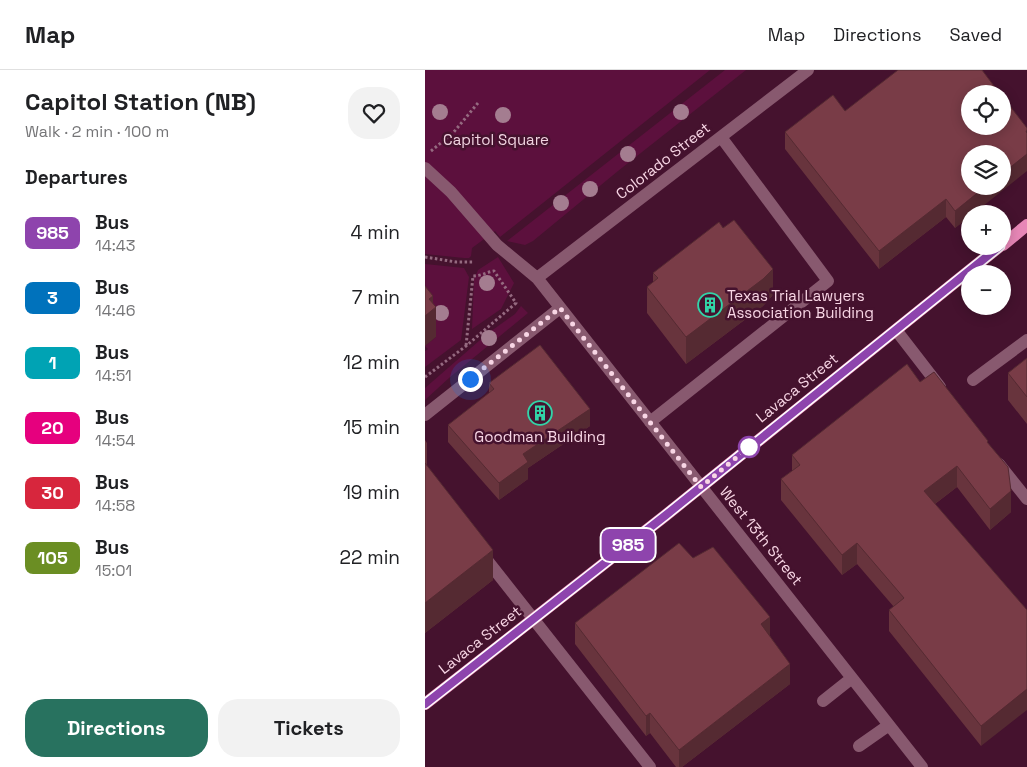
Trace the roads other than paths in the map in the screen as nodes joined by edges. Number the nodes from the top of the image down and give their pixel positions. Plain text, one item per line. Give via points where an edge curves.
1 (808, 70) edge
2 (721, 137) junction
3 (425, 168) edge
4 (1027, 225) edge
5 (1011, 237) edge
6 (989, 255) edge
7 (537, 278) junction
8 (560, 308) junction
9 (896, 330) junction
10 (1027, 340) edge
11 (973, 380) dead end
12 (948, 398) edge
13 (425, 415) edge
14 (650, 422) junction
15 (991, 452) edge
16 (701, 487) junction
17 (1027, 499) edge
18 (474, 543) edge
19 (533, 618) junction
20 (852, 678) junction
21 (823, 700) dead end
22 (425, 704) edge
23 (889, 725) junction
24 (859, 746) dead end
25 (650, 767) edge
26 (922, 767) edge

1 - 2 street, Colorado Street
2 - 7 street, Colorado Street
2 - 14 street via 828,281
3 - 7 street, West 13th Street via 451,192 497,245
4 - 5 main road, Lavaca Street
6 - 9 main road, Lavaca Street
7 - 8 street, West 13th Street
8 - 13 street
8 - 14 street, West 13th Street
9 - 12 street
9 - 16 main road, Lavaca Street
10 - 11 street
14 - 16 street, West 13th Street
15 - 17 street
16 - 19 main road, Lavaca Street
16 - 20 street, West 13th Street
18 - 19 street
19 - 22 main road, Lavaca Street
19 - 25 street
20 - 21 street
20 - 23 street, West 13th Street
23 - 24 street
23 - 26 street, West 13th Street

